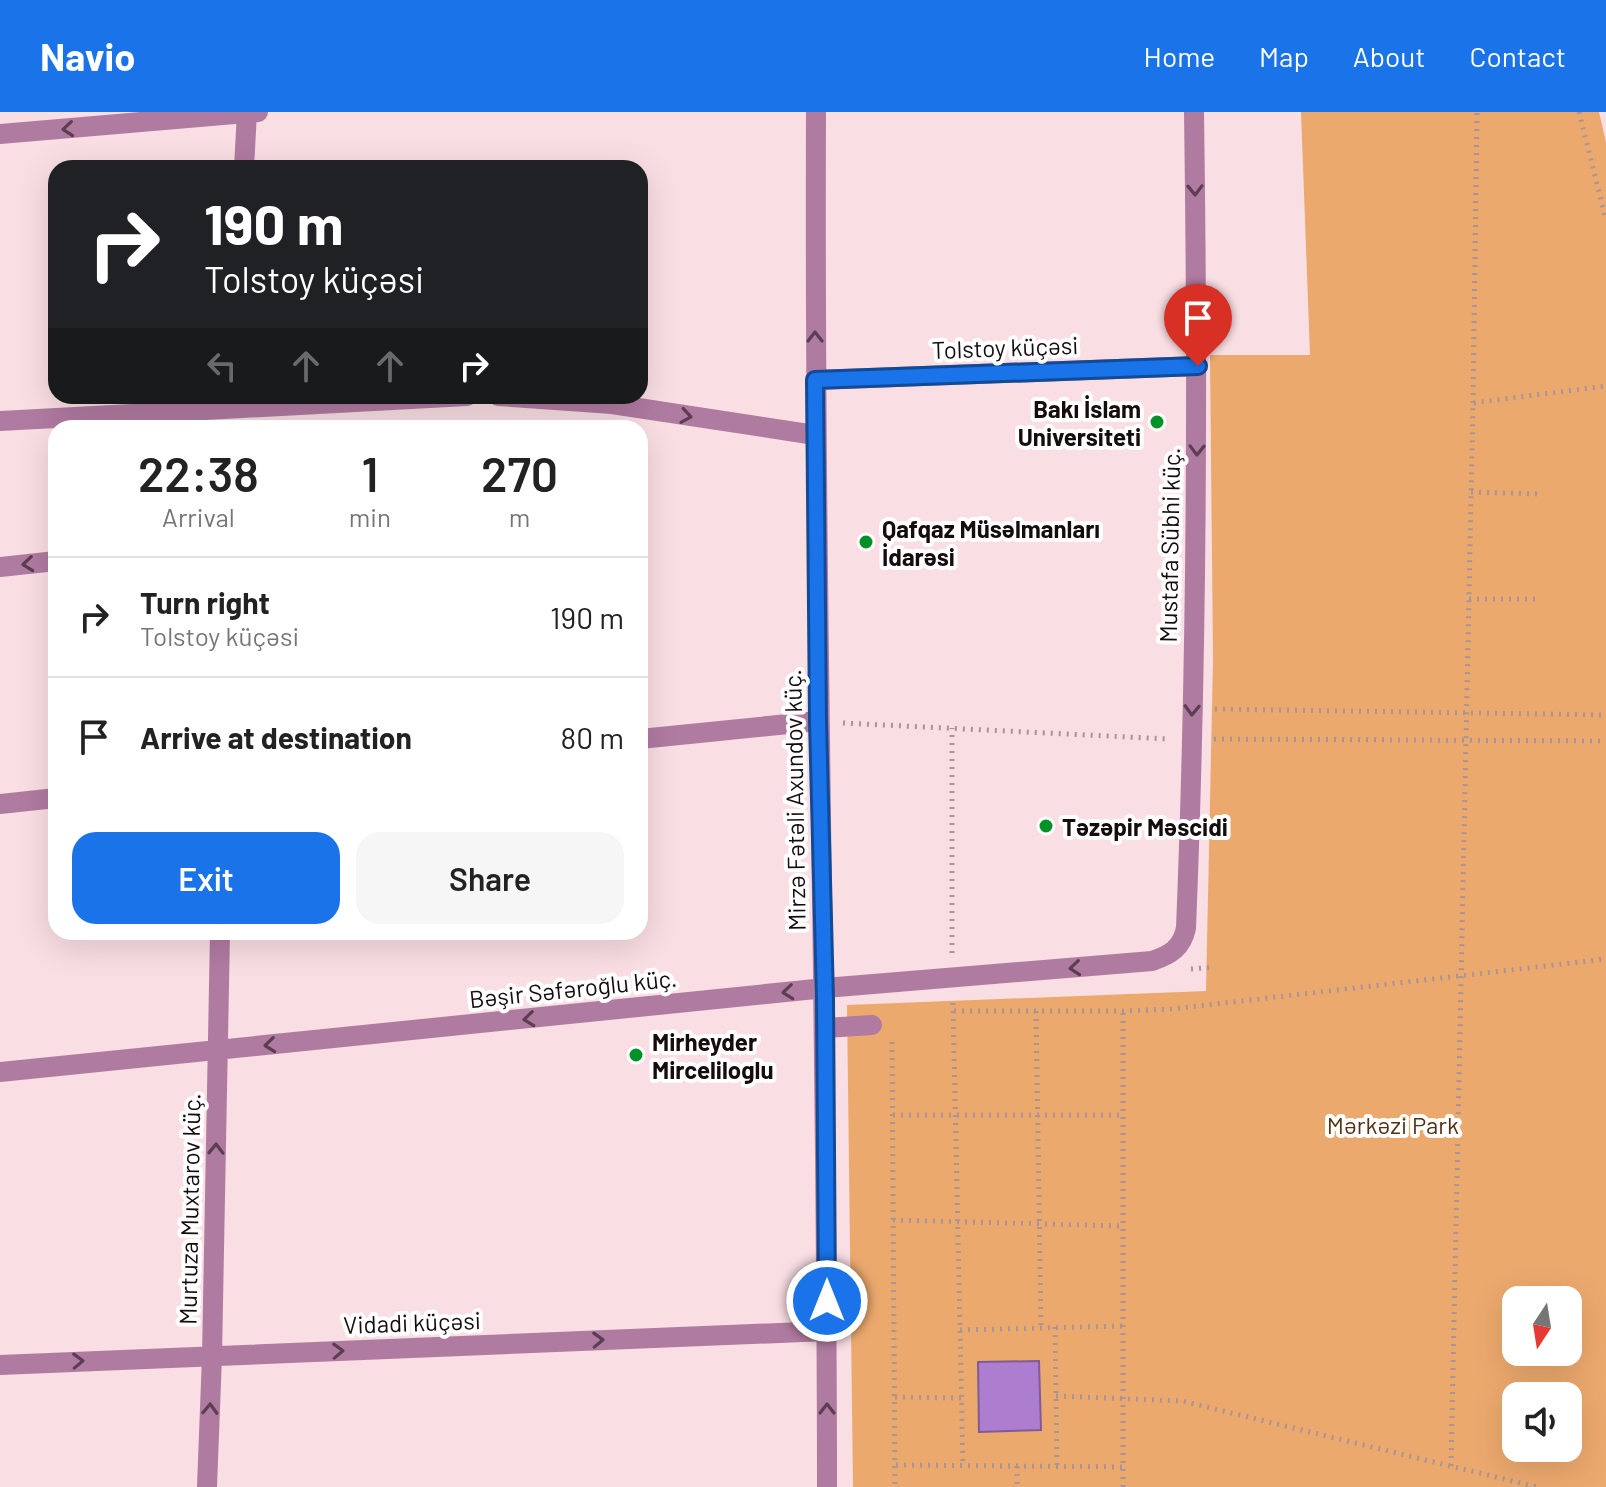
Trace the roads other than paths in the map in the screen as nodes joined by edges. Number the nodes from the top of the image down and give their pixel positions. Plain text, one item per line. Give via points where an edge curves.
1 (247, 112) edge
2 (258, 112) edge
3 (816, 112) edge
4 (1194, 112) edge
5 (0, 134) edge
6 (244, 160) edge
7 (1198, 366) junction
8 (815, 380) junction
9 (199, 404) edge
10 (612, 404) edge
11 (0, 421) edge
12 (815, 435) junction
13 (48, 562) edge
14 (0, 567) edge
15 (818, 721) junction
16 (648, 738) edge
17 (48, 799) edge
18 (0, 804) edge
19 (220, 940) edge
20 (1152, 961) joint
21 (825, 988) junction
22 (872, 1025) dead end
23 (825, 1028) junction
24 (218, 1051) junction
25 (0, 1072) edge
26 (827, 1331) junction
27 (212, 1356) junction
28 (0, 1365) edge
29 (207, 1487) edge
30 (827, 1487) edge

1 - 2 street
1 -> 5 street
1 - 6 street
8 -> 3 street, Mirzə Fətəli Axundov küç.
4 -> 7 street, Mustafa Sübhi küç.
7 - 8 street, Tolstoy küçəsi
7 -> 20 street, Mustafa Sübhi küç. via 1186,928 1179,946
8 - 12 street, Mirzə Fətəli Axundov küç.
9 - 11 street
10 -> 12 street
12 - 15 street, Mirzə Fətəli Axundov küç.
13 -> 14 street
15 - 16 street
15 - 21 street, Mirzə Fətəli Axundov küç.
17 - 18 street
19 - 24 street, Murtuza Muxtarov küç.
20 -> 21 street, Bəşir Səfəroğlu küç.
21 - 23 street, Mirzə Fətəli Axundov küç.
21 -> 24 street, Bəşir Səfəroğlu küç.
22 - 23 street
23 - 26 street, Mirzə Fətəli Axundov küç.
24 - 25 street, Bəşir Səfəroğlu küç.
27 -> 24 street, Murtuza Muxtarov küç.
27 -> 26 street, Vidadi küçəsi
30 -> 26 street, Mirzə Fətəli Axundov küç.
28 -> 27 street, Vidadi küçəsi
29 -> 27 street, Murtuza Muxtarov küç.

